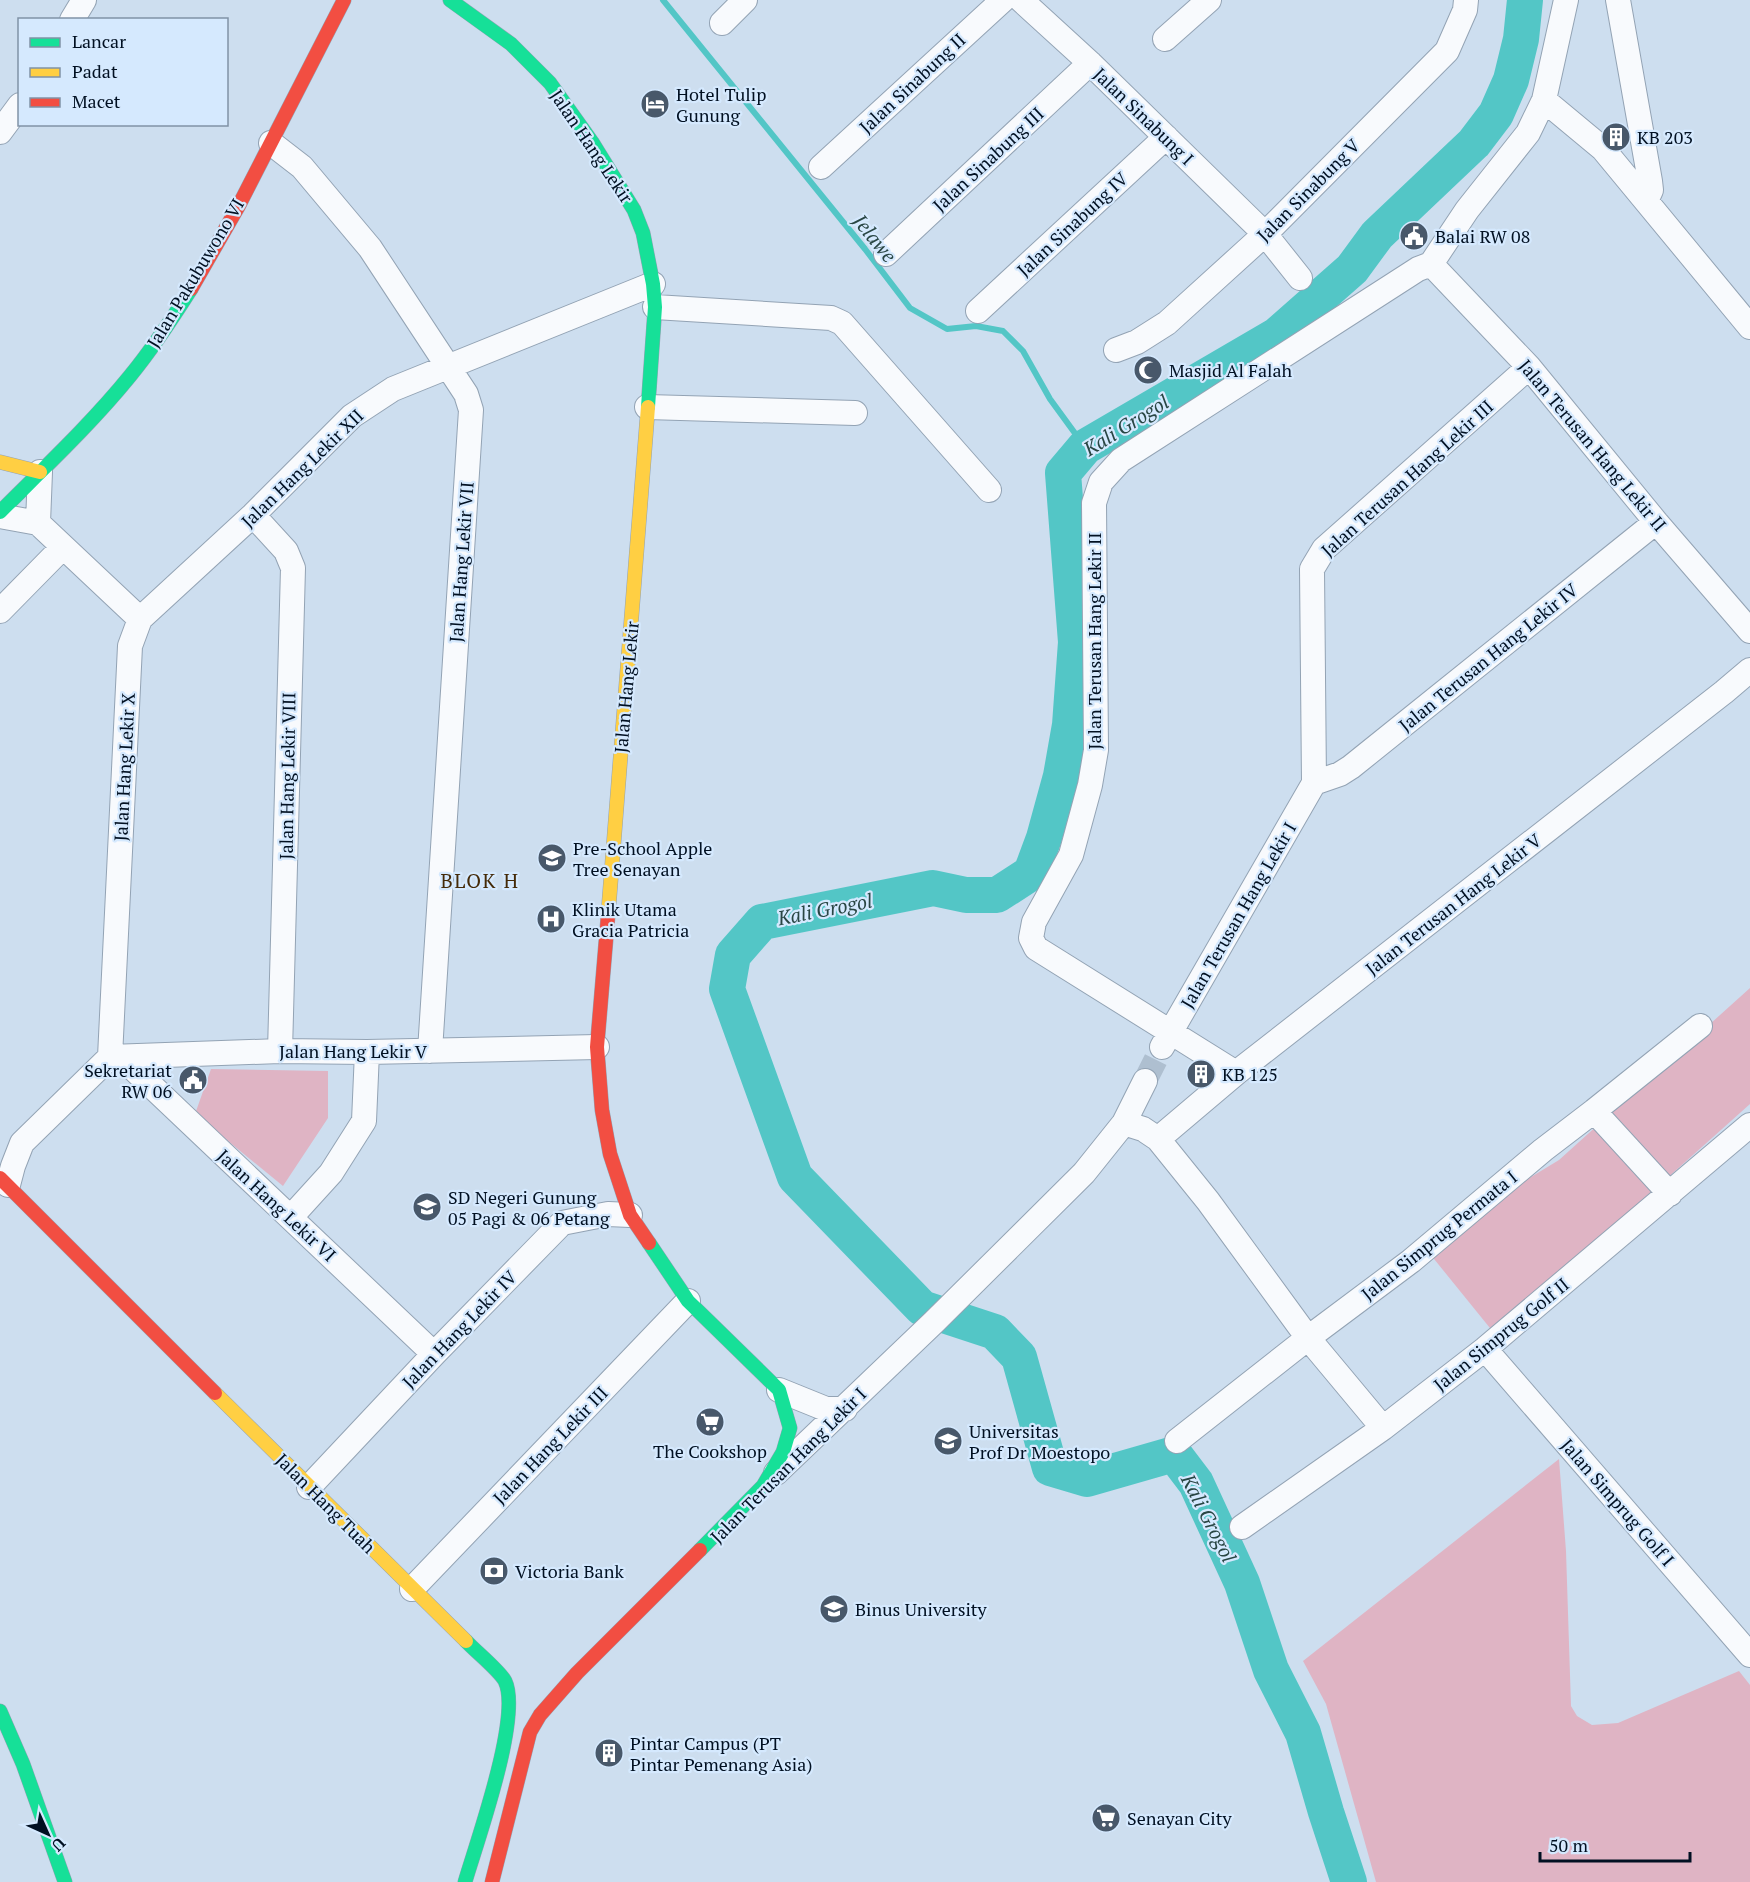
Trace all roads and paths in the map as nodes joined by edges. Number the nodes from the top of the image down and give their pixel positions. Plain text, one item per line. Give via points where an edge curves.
1 (84, 0) edge
2 (344, 0) edge
3 (450, 0) edge
4 (745, 0) edge
5 (1003, 0) edge
6 (1021, 0) edge
7 (1209, 0) edge
8 (1466, 0) edge
9 (1566, 0) edge
10 (1618, 0) edge
11 (73, 18) edge
12 (722, 23) dead end
13 (1165, 39) dead end
14 (1090, 63) junction
15 (1544, 100) junction
16 (18, 108) edge
17 (0, 132) edge
18 (1166, 137) junction
19 (271, 143) junction
20 (821, 167) dead end
21 (1646, 201) junction
22 (1265, 234) junction
23 (886, 254) dead end
24 (1431, 264) junction
25 (1300, 278) dead end
26 (654, 295) junction
27 (978, 311) dead end
28 (1750, 327) edge
29 (1116, 351) dead end
30 (447, 365) junction
31 (1529, 367) junction
32 (647, 407) junction
33 (855, 412) dead end
34 (0, 462) edge
35 (40, 472) junction
36 (989, 490) dead end
37 (0, 514) edge
38 (253, 515) junction
39 (1656, 522) junction
40 (38, 523) junction
41 (63, 547) junction
42 (0, 611) edge
43 (140, 619) junction
44 (1750, 631) edge
45 (1750, 670) edge
46 (1314, 783) junction
47 (1700, 1026) dead end
48 (1166, 1039) junction
49 (597, 1047) junction
50 (280, 1051) junction
51 (430, 1051) junction
52 (367, 1052) junction
53 (115, 1056) junction
54 (1236, 1073) junction
55 (1145, 1081) tunnel mouth
56 (1594, 1112) junction
57 (1124, 1123) junction
58 (1750, 1125) edge
59 (1158, 1138) junction
60 (6, 1186) edge
61 (1670, 1194) junction
62 (630, 1215) junction
63 (291, 1217) junction
64 (688, 1301) junction
65 (1308, 1338) junction
66 (1485, 1349) junction
67 (434, 1354) junction
68 (779, 1390) junction
69 (845, 1409) junction
70 (1383, 1428) junction
71 (1177, 1441) dead end
72 (763, 1486) junction
73 (309, 1487) junction
74 (1242, 1527) dead end
75 (412, 1589) junction
76 (1750, 1655) edge
77 (577, 1673) junction
78 (550, 1681) dead end
79 (0, 1711) edge
80 (65, 1882) edge
81 (465, 1882) edge
82 (492, 1882) edge

1 - 11 street
2 - 19 main road, Jalan Pakubuwono VI
3 - 26 main road, Jalan Hang Lekir via 532,63 586,134 634,210 643,233
4 - 12 street
5 - 20 street, Jalan Sinabung II
6 - 14 street, Jalan Sinabung I
7 - 13 street
8 - 22 street, Jalan Sinabung V via 1466,10 1447,51
9 - 15 street, Jalan Terusan Hang Lekir II
10 - 21 street via 1650,181
14 - 18 street, Jalan Sinabung I
14 - 23 street, Jalan Sinabung III
15 - 21 street via 1604,149
15 - 24 street, Jalan Terusan Hang Lekir II via 1528,133 1467,210
16 - 17 street
18 - 22 street, Jalan Sinabung I
18 - 27 street, Jalan Sinabung IV
19 - 30 street, Jalan Hang Lekir VII via 302,167 370,248
19 - 35 main road, Jalan Pakubuwono VI via 166,328 109,402
21 - 28 street
22 - 25 street, Jalan Sinabung I
22 - 29 street, Jalan Sinabung V via 1167,323
24 - 31 street, Jalan Terusan Hang Lekir II
24 - 48 street, Jalan Terusan Hang Lekir II via 1120,460 1101,482 1094,503 1096,750 1071,855 1034,922 1031,938 1036,948
26 - 30 street, Jalan Hang Lekir XII
26 - 32 main road, Jalan Hang Lekir
26 - 36 street via 837,320
30 - 38 street, Jalan Hang Lekir XII via 393,389 352,416
30 - 51 street, Jalan Hang Lekir VII via 466,394 471,410
31 - 39 street, Jalan Terusan Hang Lekir II
31 - 46 street, Jalan Terusan Hang Lekir III via 1324,549 1312,569
32 - 33 street
32 - 49 main road, Jalan Hang Lekir
34 - 35 main road
35 - 37 main road, Jalan Pakubuwono VI
35 - 40 street
37 - 40 street
38 - 43 street, Jalan Hang Lekir XII
38 - 50 street, Jalan Hang Lekir VIII via 286,551 293,568
39 - 44 street, Jalan Terusan Hang Lekir II
39 - 46 street, Jalan Terusan Hang Lekir IV via 1351,768
40 - 41 street
41 - 42 street
41 - 43 street
43 - 53 street, Jalan Hang Lekir X via 130,646
45 - 54 street, Jalan Terusan Hang Lekir V
46 - 48 street, Jalan Terusan Hang Lekir I
47 - 56 street, Jalan Simprug Permata I
48 - 54 street, Jalan Terusan Hang Lekir II
49 - 51 street, Jalan Hang Lekir V
49 - 62 main road, Jalan Hang Lekir via 610,1154
50 - 52 street, Jalan Hang Lekir V
50 - 53 street, Jalan Hang Lekir V
51 - 52 street, Jalan Hang Lekir V
52 - 63 street via 364,1121 331,1173
53 - 60 street via 22,1143
53 - 63 street, Jalan Hang Lekir VI
54 - 59 street, Jalan Terusan Hang Lekir V
55 - 57 street, Jalan Terusan Hang Lekir I
56 - 61 street
56 - 65 street, Jalan Simprug Permata I via 1411,1261
57 - 59 street
57 - 69 street, Jalan Terusan Hang Lekir I via 1084,1173
58 - 61 street, Jalan Simprug Golf II
59 - 65 street
60 - 73 main road, Jalan Hang Tuah
61 - 66 street, Jalan Simprug Golf II
62 - 64 main road, Jalan Hang Lekir
62 - 67 street, Jalan Hang Lekir IV via 608,1214 562,1223
63 - 67 street, Jalan Hang Lekir VI
64 - 68 main road, Jalan Hang Lekir
64 - 75 street, Jalan Hang Lekir III
65 - 70 street
65 - 71 street, Jalan Simprug Permata I
66 - 70 street, Jalan Simprug Golf II
66 - 76 street, Jalan Simprug Golf I
67 - 73 street, Jalan Hang Lekir IV
68 - 69 street, Jalan Hang Lekir via 826,1409
68 - 72 main road, Jalan Hang Lekir via 790,1428 783,1452
69 - 72 street, Jalan Terusan Hang Lekir I
70 - 74 street, Jalan Simprug Golf II
72 - 77 main road, Jalan Terusan Hang Lekir I
73 - 75 main road, Jalan Hang Tuah
75 - 81 main road, Jalan Hang Tuah via 509,1680 507,1742
77 - 78 main road
77 - 82 main road, Jalan Terusan Hang Lekir I via 530,1731
79 - 80 main road

